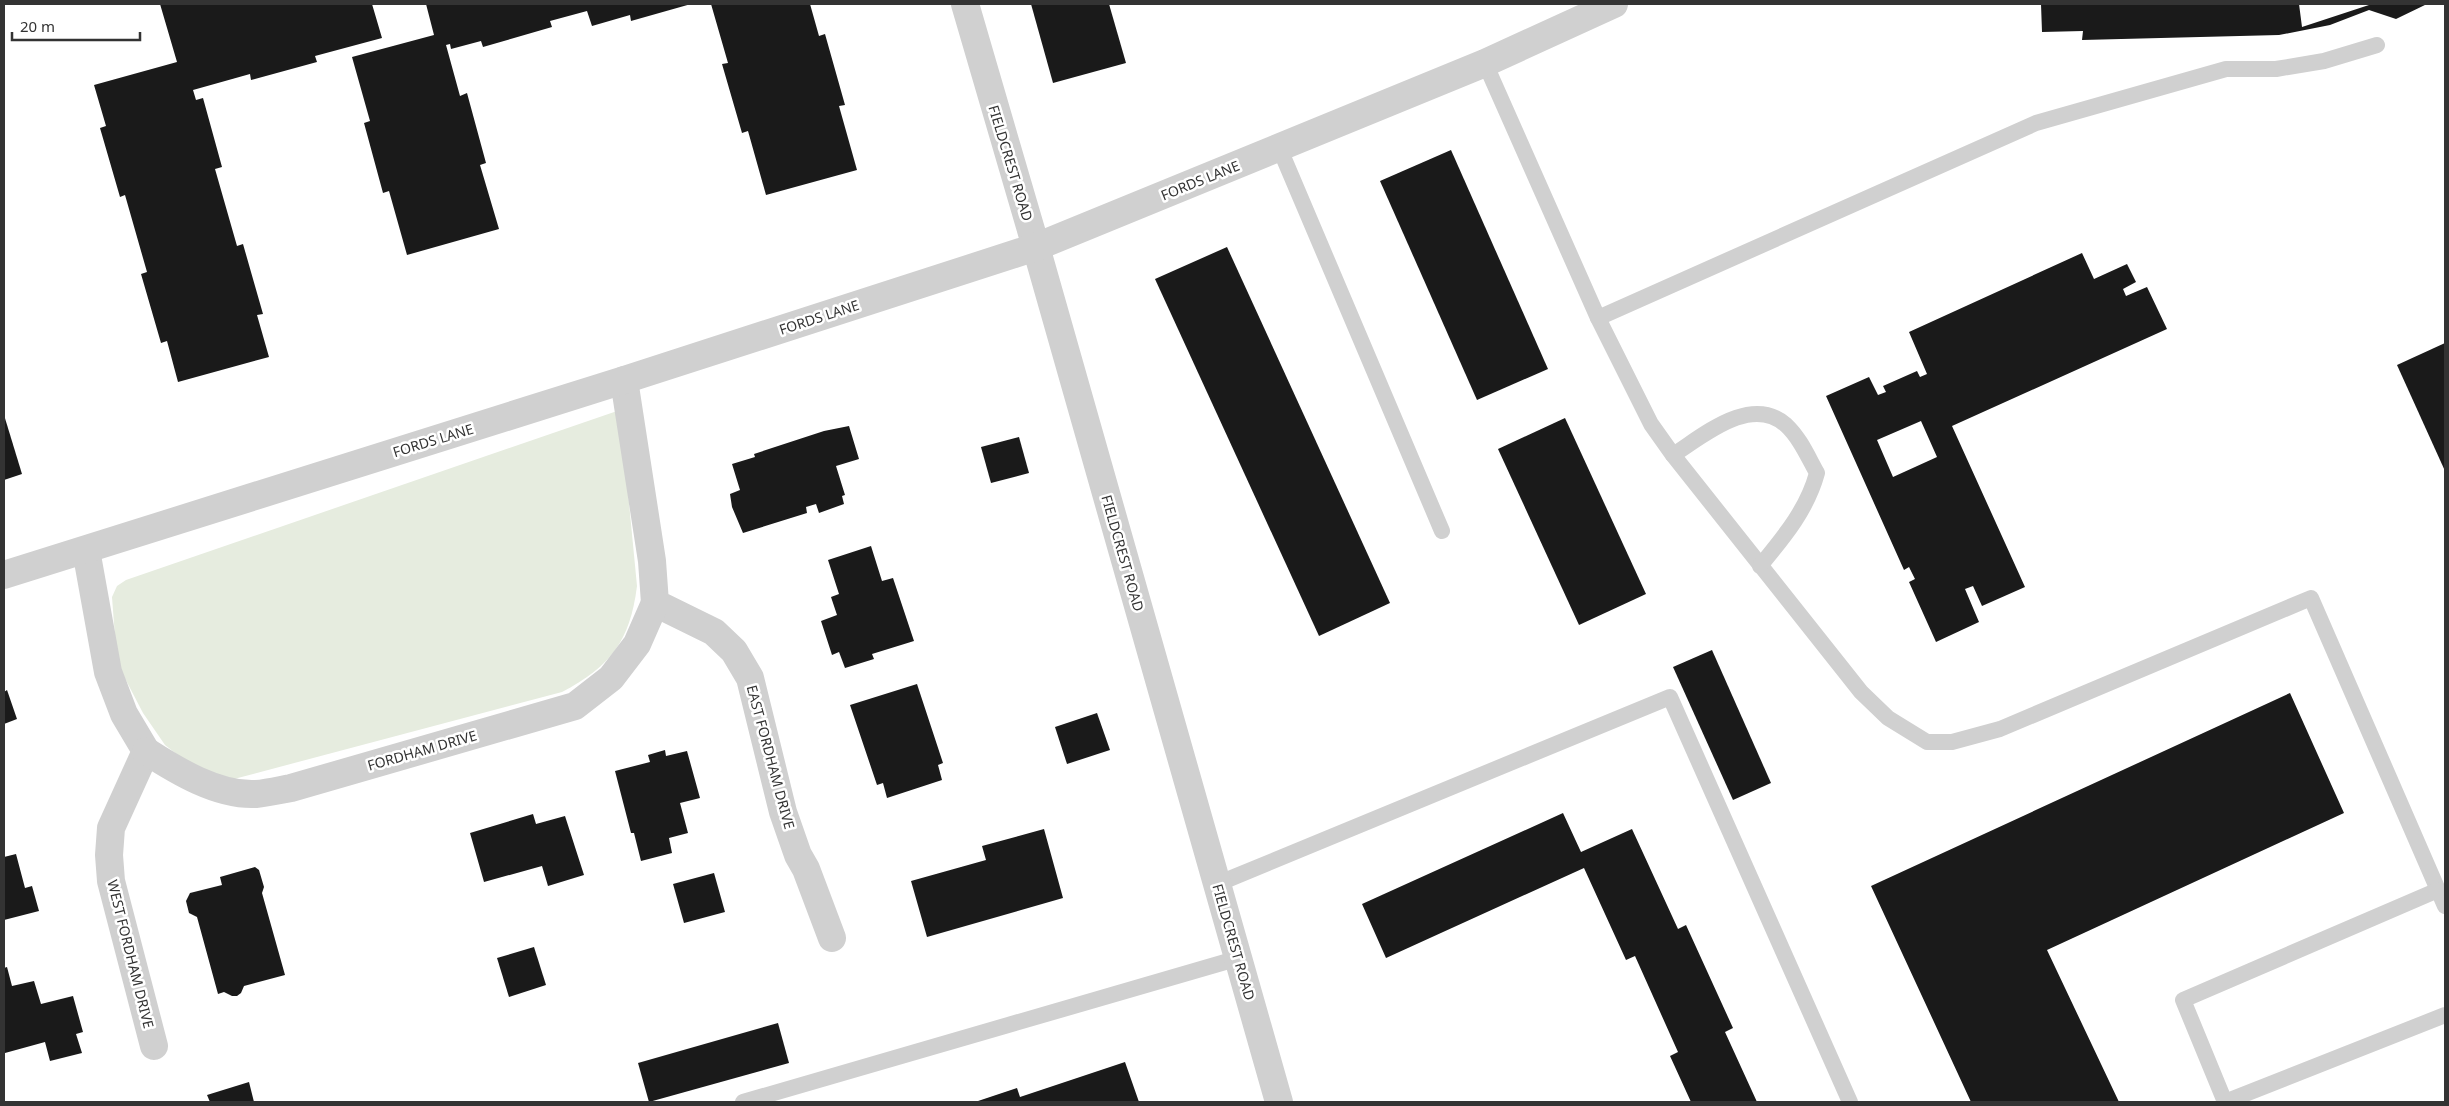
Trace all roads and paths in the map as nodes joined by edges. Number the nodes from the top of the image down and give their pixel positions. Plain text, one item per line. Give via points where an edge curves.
1 (965, 4) edge
2 (1614, 4) edge
3 (2377, 45) dead end
4 (1486, 63) junction
5 (1279, 147) junction
6 (1036, 247) junction
7 (1598, 318) junction
8 (624, 380) junction
9 (1673, 455) junction
10 (1442, 531) dead end
11 (86, 550) junction
12 (1760, 566) junction
13 (4, 575) edge
14 (655, 603) junction
15 (146, 751) junction
16 (1217, 884) junction
17 (2438, 890) junction
18 (2445, 906) edge
19 (832, 938) dead end
20 (1239, 958) junction
21 (2445, 1015) edge
22 (154, 1046) dead end
23 (743, 1102) edge
24 (1278, 1102) edge
25 (1850, 1102) edge

1 - 6 street, FIELDCREST ROAD
2 - 4 street, FORDS LANE
3 - 7 lane via 2324,61 2276,69 2226,69 2036,123
4 - 5 street, FORDS LANE
4 - 7 lane
5 - 6 street, FORDS LANE
5 - 10 lane
6 - 8 street, FORDS LANE
6 - 16 street, FIELDCREST ROAD
7 - 9 lane via 1651,424
8 - 11 street, FORDS LANE
8 - 14 street via 652,561
9 - 12 lane
9 - 12 lane via 1720,425 1743,415 1763,414 1785,424 1803,445 1816,474 1813,488 1791,528
11 - 13 street, FORDS LANE
11 - 15 street via 108,672 124,714
12 - 17 lane via 1861,692 1888,718 1927,742 1952,742 2000,729 2311,598
14 - 15 street, FORDHAM DRIVE via 637,644 611,678 575,706 291,788 255,794 218,788 180,774
14 - 19 street, EAST FORDHAM DRIVE via 714,632 734,651 750,678 783,812
15 - 22 street, WEST FORDHAM DRIVE via 111,828 109,855 111,881
16 - 20 street, FIELDCREST ROAD
16 - 25 lane via 1670,697
17 - 18 lane
17 - 21 lane via 2183,1000 2225,1102
20 - 23 lane
20 - 24 street, FIELDCREST ROAD

